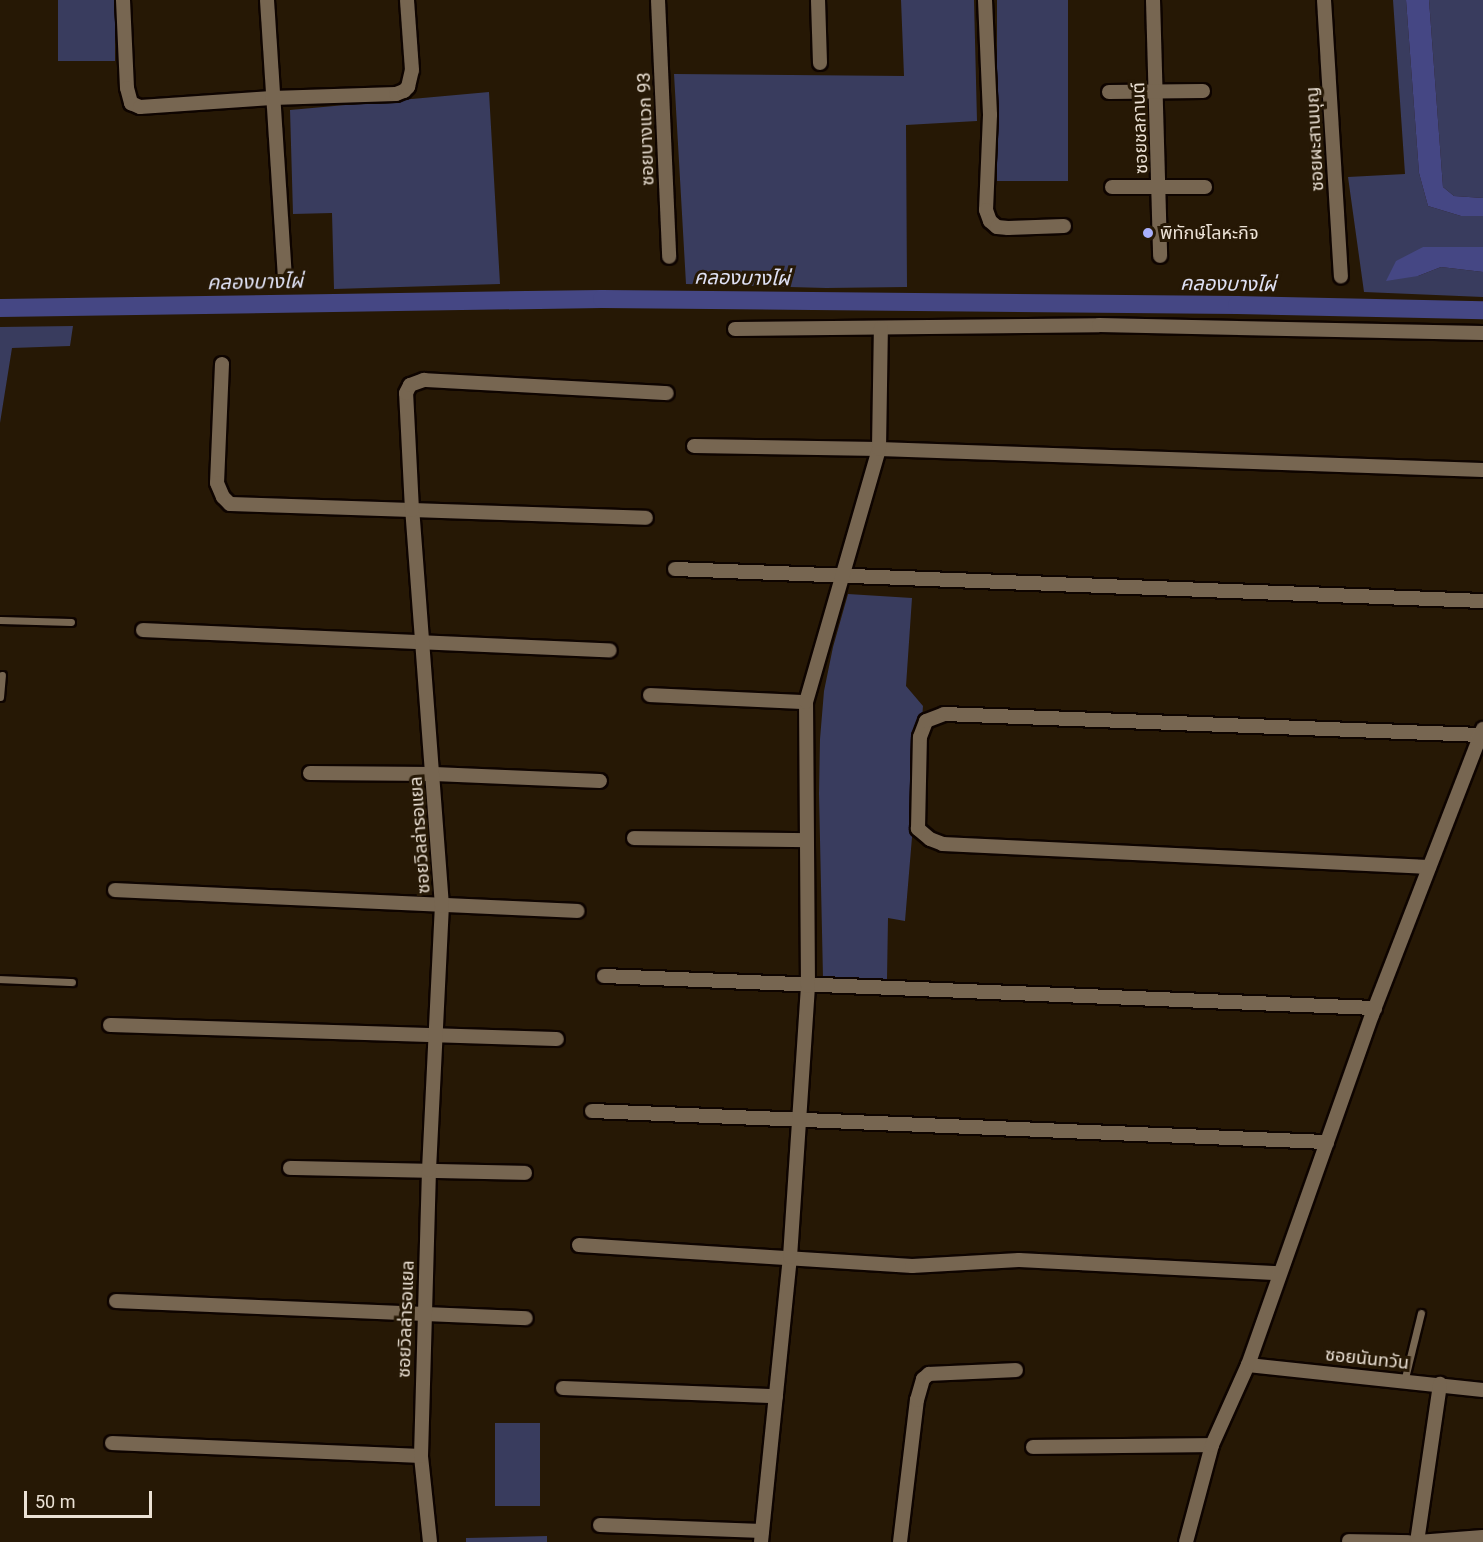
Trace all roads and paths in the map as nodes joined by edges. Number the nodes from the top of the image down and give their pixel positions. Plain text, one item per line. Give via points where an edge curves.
1 (123, 0) edge
2 (267, 0) edge
3 (407, 0) edge
4 (658, 0) edge
5 (818, 0) edge
6 (985, 0) edge
7 (1153, 0) edge
8 (1324, 0) edge
9 (820, 63) dead end
10 (1156, 91) junction
11 (1203, 91) dead end
12 (1110, 92) dead end
13 (272, 98) junction
14 (1112, 187) dead end
15 (1205, 187) dead end
16 (1160, 188) junction
17 (1064, 226) dead end
18 (1160, 256) dead end
19 (669, 257) dead end
20 (1341, 276) dead end
21 (285, 279) dead end
22 (881, 328) junction
23 (735, 329) dead end
24 (1483, 333) edge
25 (222, 364) dead end
26 (667, 393) dead end
27 (694, 446) dead end
28 (879, 448) junction
29 (1483, 470) edge
30 (412, 510) junction
31 (646, 518) dead end
32 (675, 569) dead end
33 (843, 576) junction
34 (1483, 601) edge
35 (0, 620) edge
36 (71, 622) dead end
37 (143, 630) dead end
38 (424, 642) junction
39 (610, 650) dead end
40 (2, 675) dead end
41 (650, 695) dead end
42 (0, 697) edge
43 (806, 702) junction
44 (1482, 732) edge
45 (310, 773) dead end
46 (434, 774) junction
47 (600, 781) dead end
48 (634, 838) dead end
49 (806, 840) junction
50 (1429, 867) junction
51 (115, 890) dead end
52 (442, 906) junction
53 (578, 911) dead end
54 (604, 976) dead end
55 (0, 979) edge
56 (72, 982) dead end
57 (808, 986) junction
58 (1375, 1008) junction
59 (110, 1025) dead end
60 (434, 1037) junction
61 (557, 1039) dead end
62 (592, 1111) dead end
63 (800, 1122) junction
64 (1328, 1142) junction
65 (290, 1168) dead end
66 (429, 1170) junction
67 (525, 1173) dead end
68 (579, 1245) dead end
69 (790, 1257) junction
70 (1279, 1273) junction
71 (116, 1301) dead end
72 (1421, 1313) dead end
73 (423, 1314) junction
74 (526, 1318) dead end
75 (1248, 1365) junction
76 (1016, 1370) dead end
77 (1404, 1382) junction
78 (1440, 1384) junction
79 (563, 1388) dead end
80 (1483, 1390) edge
81 (776, 1396) junction
82 (112, 1443) dead end
83 (1212, 1445) junction
84 (1034, 1447) dead end
85 (421, 1456) junction
86 (600, 1525) dead end
87 (762, 1537) edge
88 (1483, 1537) edge
89 (1349, 1541) edge
90 (430, 1542) edge
91 (900, 1542) edge
92 (1186, 1542) edge
93 (1408, 1542) edge
94 (1418, 1542) edge

1 - 13 street via 131,103 140,107
2 - 13 street
3 - 13 street via 411,70 404,91
4 - 19 street, ซอยบางแวก 93
5 - 9 street
6 - 17 street via 990,115 986,210 997,227
7 - 10 street, ซอยชลกานต์
8 - 20 street, ซอยผะสานบุญ
10 - 11 street
10 - 12 street
10 - 16 street, ซอยชลกานต์
13 - 21 street
14 - 16 street
15 - 16 street
16 - 18 street, ซอยชลกานต์
22 - 23 street
22 - 24 street via 1099,325
22 - 28 street
25 - 30 street via 217,483 230,504
26 - 30 street, ซอยวิลล่ารอแยล via 424,380 410,385 406,393
27 - 28 street
28 - 29 street
28 - 33 street
30 - 31 street
30 - 38 street, ซอยวิลล่ารอแยล
32 - 33 street
33 - 34 street
33 - 43 street
35 - 36 lane
37 - 38 street
38 - 39 street
38 - 46 street, ซอยวิลล่ารอแยล
40 - 42 lane
41 - 43 street
43 - 49 street
44 - 50 street
44 - 50 street via 944,714 926,721 920,737 918,829 943,844
45 - 46 street
46 - 47 street
46 - 52 street, ซอยวิลล่ารอแยล
48 - 49 street
49 - 57 street
50 - 58 street
51 - 52 street
52 - 53 street
52 - 60 street, ซอยวิลล่ารอแยล
54 - 57 street
55 - 56 lane
57 - 58 street
57 - 63 street
58 - 64 street
59 - 60 street
60 - 61 street
60 - 66 street, ซอยวิลล่ารอแยล
62 - 63 street
63 - 64 street
63 - 69 street
64 - 70 street
65 - 66 street
66 - 67 street
66 - 73 street, ซอยวิลล่ารอแยล
68 - 69 street
69 - 70 street via 912,1266 1019,1260
69 - 81 street
70 - 75 street
71 - 73 street
72 - 77 lane
73 - 74 street
73 - 85 street, ซอยวิลล่ารอแยล
75 - 77 street, ซอยนันทวัน
75 - 83 street
76 - 91 street via 929,1374 923,1379 917,1400
77 - 78 street, ซอยนันทวัน
78 - 80 street, ซอยนันทวัน
78 - 94 street
79 - 81 street
81 - 87 street
82 - 85 street
83 - 84 street
83 - 92 street
85 - 90 street, ซอยวิลล่ารอแยล
86 - 87 street
88 - 94 street
89 - 93 street

